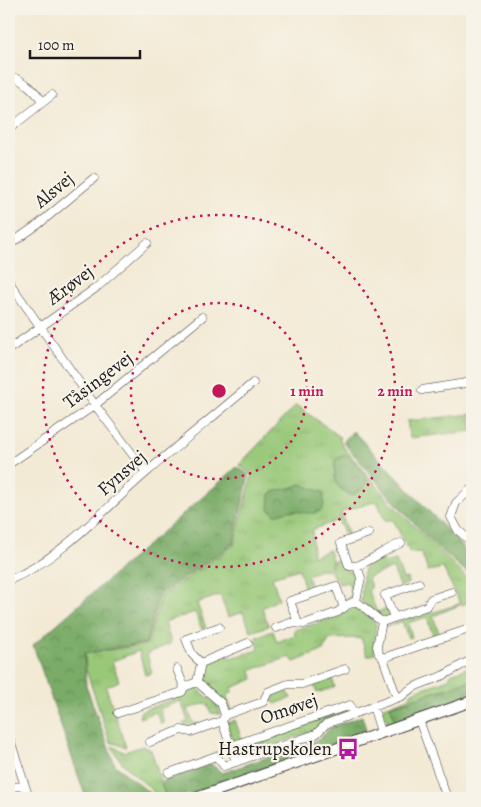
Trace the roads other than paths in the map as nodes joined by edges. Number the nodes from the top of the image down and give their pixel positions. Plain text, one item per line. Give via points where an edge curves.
1 (9, 76) edge
2 (52, 95) dead end
3 (44, 102) junction
4 (9, 117) edge
5 (16, 123) junction
6 (9, 129) edge
7 (94, 178) dead end
8 (147, 243) dead end
9 (9, 245) edge
10 (9, 282) edge
11 (202, 317) dead end
12 (40, 328) junction
13 (9, 349) edge
14 (472, 382) edge
15 (252, 384) dead end
16 (422, 390) dead end
17 (95, 404) junction
18 (9, 464) edge
19 (146, 472) junction
20 (472, 488) edge
21 (369, 533) dead end
22 (401, 543) dead end
23 (472, 543) edge
24 (357, 566) junction
25 (9, 580) edge
26 (419, 583) dead end
27 (452, 592) dead end
28 (356, 601) junction
29 (344, 608) junction
30 (394, 617) junction
31 (382, 622) junction
32 (298, 623) junction
33 (219, 627) dead end
34 (276, 628) dead end
35 (472, 628) edge
36 (248, 643) dead end
37 (383, 658) junction
38 (472, 660) edge
39 (200, 663) junction
40 (177, 669) dead end
41 (345, 669) dead end
42 (197, 682) junction
43 (184, 687) junction
44 (397, 698) junction
45 (472, 701) edge
46 (373, 706) junction
47 (118, 713) dead end
48 (354, 713) junction
49 (224, 718) junction
50 (419, 720) junction
51 (381, 732) junction
52 (9, 737) edge
53 (150, 742) dead end
54 (230, 746) junction
55 (236, 762) junction
56 (169, 773) dead end
57 (26, 786) junction
58 (9, 787) edge
59 (29, 798) edge
60 (196, 798) edge
61 (447, 798) edge

1 - 3 street via 32,88
2 - 3 street
3 - 5 street
4 - 5 street
5 - 6 street
7 - 9 street, Alsvej
8 - 12 street, Ærøvej via 96,288
10 - 12 street
11 - 17 street, Tåsingevej
12 - 13 street, Ærøvej
12 - 17 street
14 - 16 street
15 - 19 street, Fynsvej
17 - 18 street, Tåsingevej
17 - 19 street
19 - 25 street, Fynsvej via 63,547 40,564
20 - 23 street via 456,503 451,517 458,530
21 - 24 street via 341,543 349,566
22 - 24 street
24 - 28 street via 361,578
26 - 30 street via 385,595
27 - 30 street via 432,599 427,606
28 - 29 street
28 - 31 street
29 - 32 street via 304,624
29 - 32 street via 336,586 290,601
30 - 31 street
31 - 37 street via 377,646 378,654
32 - 34 street via 290,622
33 - 39 street via 186,639
35 - 37 street
36 - 39 street
37 - 44 street
38 - 44 street, Omøvej via 410,688
39 - 42 street
40 - 43 street
41 - 49 street, Omøvej via 268,692 263,702
42 - 43 street
42 - 49 street via 221,703
43 - 47 street via 182,692
44 - 46 street, Omøvej
45 - 50 street
46 - 48 street, Omøvej
46 - 51 street
48 - 54 street, Omøvej via 350,705
48 - 55 street, Omøvej via 326,724 316,734
49 - 53 street, Omøvej via 191,732 181,730
49 - 54 street
50 - 51 street
50 - 61 street
51 - 60 street
52 - 57 street
54 - 55 street
55 - 56 street via 224,766 216,756
57 - 58 street
57 - 59 street

